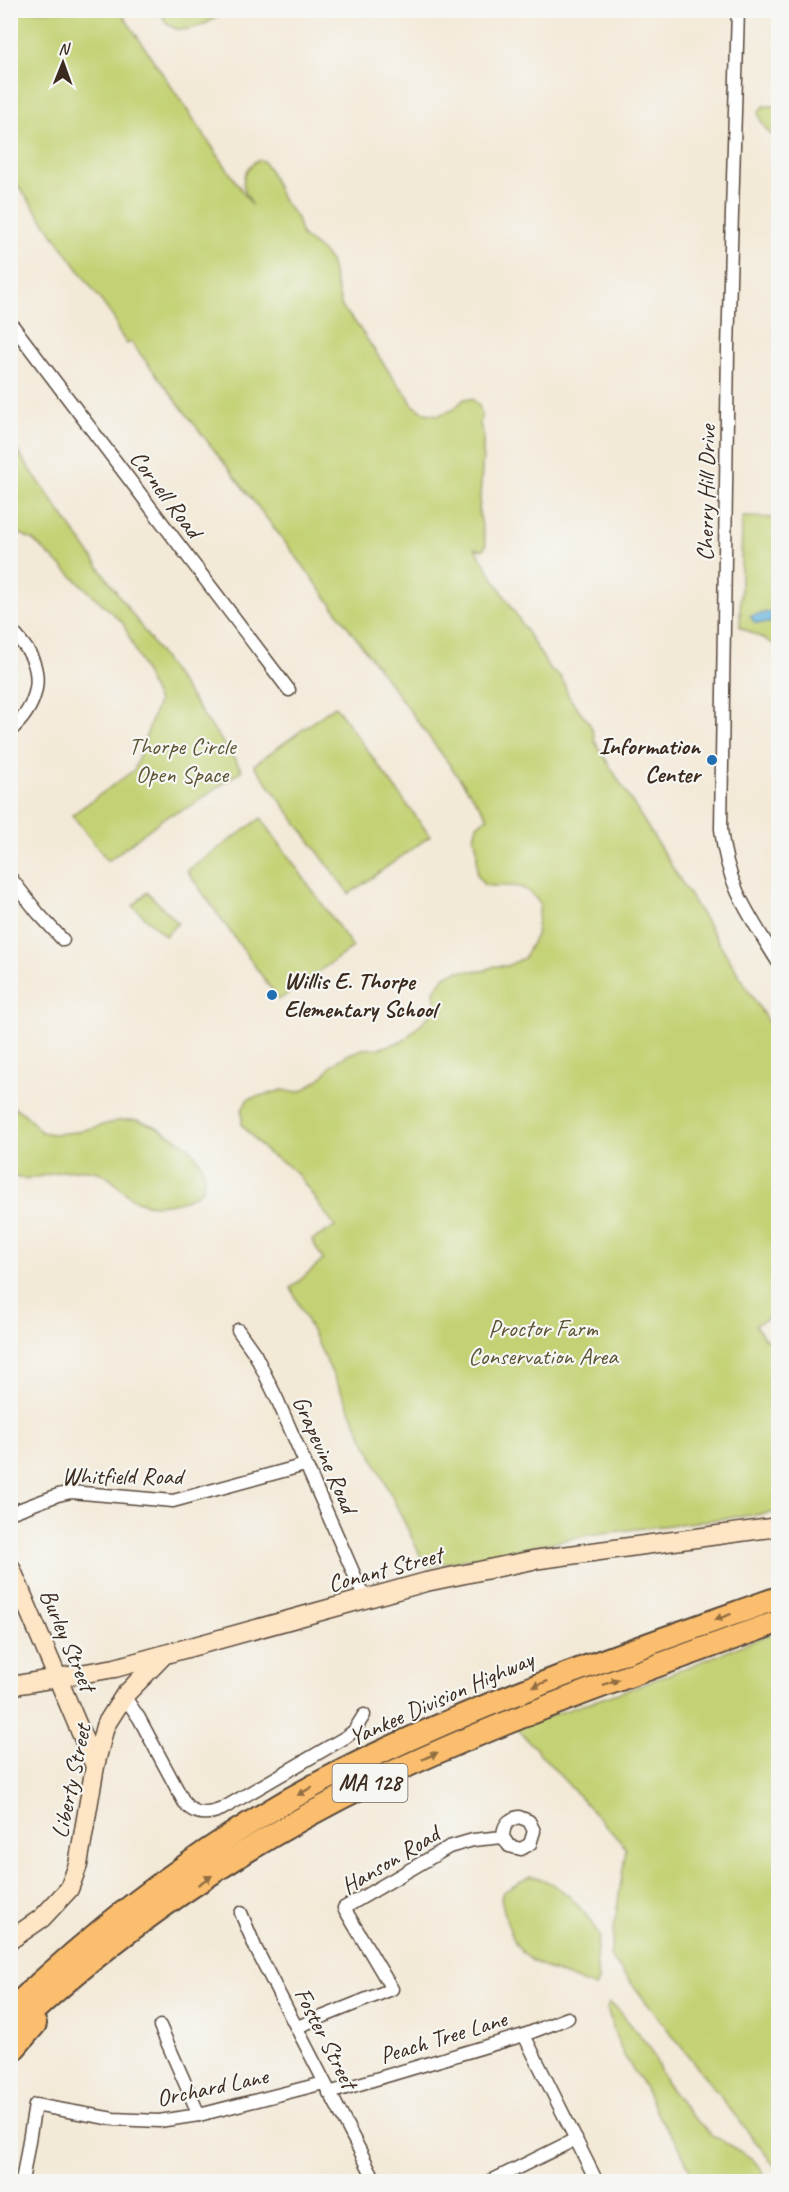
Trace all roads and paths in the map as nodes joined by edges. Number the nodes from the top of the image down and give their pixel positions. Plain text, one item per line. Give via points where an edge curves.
1 (738, 10) edge
2 (10, 322) edge
3 (10, 628) edge
4 (290, 690) dead end
5 (10, 731) edge
6 (10, 877) edge
7 (63, 940) dead end
8 (778, 962) edge
9 (238, 1330) dead end
10 (305, 1465) junction
11 (10, 1513) edge
12 (778, 1527) edge
13 (10, 1566) edge
14 (778, 1598) edge
15 (365, 1599) junction
16 (778, 1622) edge
17 (163, 1656) junction
18 (58, 1678) junction
19 (10, 1686) edge
20 (124, 1695) junction
21 (364, 1715) dead end
22 (94, 1766) junction
23 (503, 1837) dead end
24 (141, 1899) junction
25 (170, 1902) junction
26 (240, 1913) dead end
27 (10, 1940) edge
28 (10, 1992) edge
29 (10, 2011) edge
30 (568, 2018) dead end
31 (160, 2026) dead end
32 (297, 2027) junction
33 (10, 2032) edge
34 (524, 2035) junction
35 (10, 2053) edge
36 (327, 2088) junction
37 (199, 2115) junction
38 (576, 2139) junction
39 (22, 2181) edge
40 (376, 2181) edge
41 (489, 2181) edge
42 (597, 2181) edge

1 - 8 street, Cherry Hill Drive via 721,829 732,881
2 - 4 street, Cornell Road
3 - 5 street via 28,652 36,677 30,709
6 - 7 street
9 - 10 street, Grapevine Road via 255,1354
10 - 11 street, Whitfield Road via 173,1502 71,1492
10 - 15 street, Grapevine Road
12 - 15 main road, Conant Street via 511,1564
13 - 18 main road, Burley Street
14 -> 24 highway, Yankee Division Highway / MA 128 via 525,1690 344,1770 239,1830
15 - 17 main road, Conant Street
25 -> 16 highway, Yankee Division Highway / MA 128 via 283,1831 376,1780 554,1703
17 - 18 main road, Conant Street
17 - 20 main road, Liberty Street
18 - 19 main road, Conant Street
18 - 22 main road, Burley Street
20 - 21 street, Yankee Division Highway via 188,1808 206,1814 222,1809 346,1737
20 - 22 main road, Liberty Street via 105,1726
22 - 27 main road, Liberty Street via 78,1864 69,1889 42,1918
23 - 32 street, Hanson Road via 449,1847 344,1908 392,1989
24 - 28 highway via 97,1925
24 - 29 highway, Yankee Division Highway / MA 128
25 - 33 highway, Yankee Division Highway / MA 128 via 105,1950
25 - 35 highway via 64,1994
26 - 32 street, Foster Street
30 - 34 street, Peach Tree Lane
31 - 37 street
32 - 36 street, Foster Street
34 - 36 street, Peach Tree Lane
34 - 38 street
36 - 37 street, Orchard Lane
36 - 40 street, Foster Street
37 - 39 street, Orchard Lane via 137,2121 35,2105
38 - 41 street
38 - 42 street

